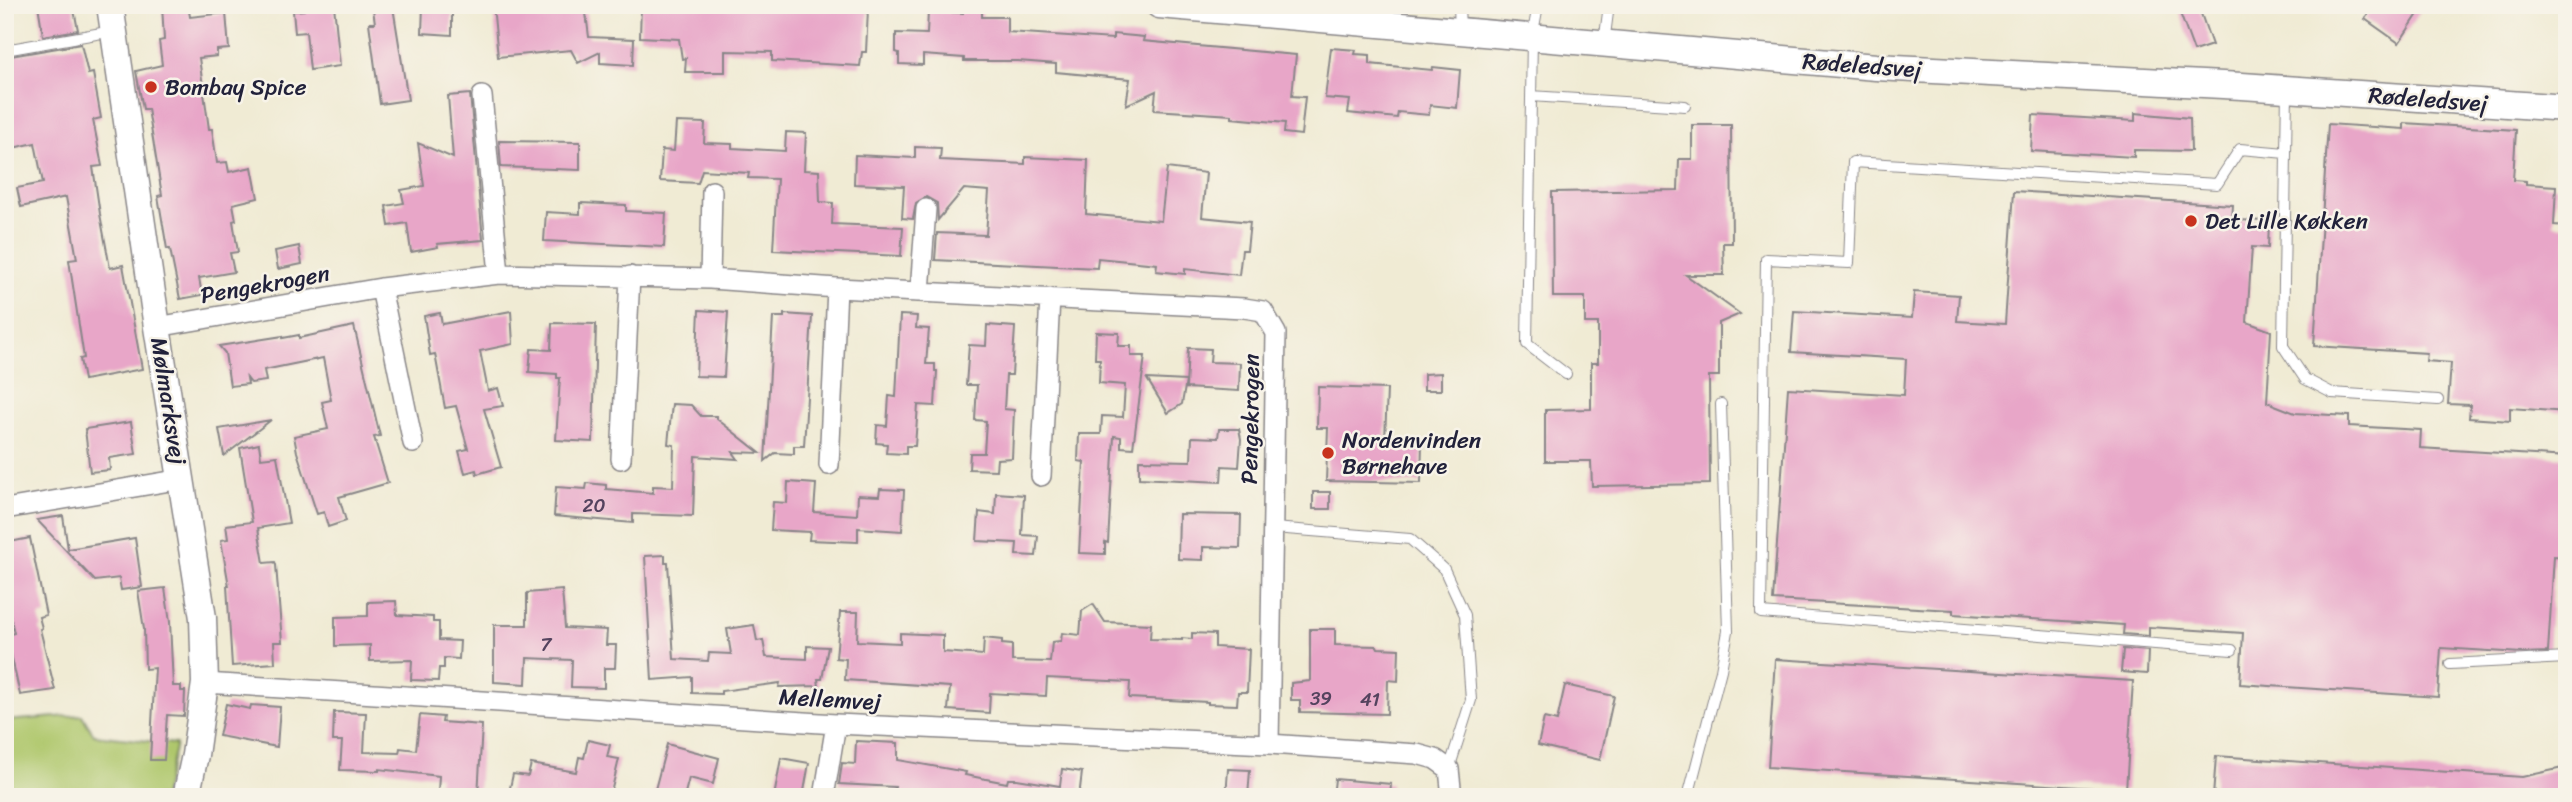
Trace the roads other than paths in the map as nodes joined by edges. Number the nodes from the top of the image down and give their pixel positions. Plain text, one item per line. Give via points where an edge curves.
1 (1159, 5) edge
2 (1459, 5) edge
3 (1538, 5) edge
4 (1609, 5) edge
5 (112, 18) edge
6 (1461, 32) junction
7 (1532, 37) junction
8 (1604, 44) junction
9 (5, 50) edge
10 (2287, 89) junction
11 (482, 96) dead end
12 (1531, 96) junction
13 (1685, 106) dead end
14 (2567, 108) edge
15 (2286, 153) junction
16 (712, 191) dead end
17 (926, 209) dead end
18 (499, 274) junction
19 (630, 276) junction
20 (710, 279) junction
21 (837, 288) junction
22 (381, 289) junction
23 (920, 292) junction
24 (1051, 298) junction
25 (157, 327) junction
26 (1566, 374) dead end
27 (2438, 400) dead end
28 (1721, 404) dead end
29 (413, 443) dead end
30 (621, 459) dead end
31 (829, 465) dead end
32 (1041, 476) dead end
33 (182, 479) junction
34 (5, 509) edge
35 (1274, 528) junction
36 (2232, 650) dead end
37 (2567, 658) edge
38 (2449, 664) dead end
39 (205, 683) junction
40 (836, 724) junction
41 (1269, 744) junction
42 (1449, 769) junction
43 (186, 797) edge
44 (824, 797) edge
45 (1452, 797) edge
46 (1688, 797) edge

1 - 6 street, Rødeledsvej
2 - 6 lane
3 - 7 lane
4 - 8 lane
5 - 9 lane
5 - 25 street, Mølmarksvej
6 - 7 street, Rødeledsvej
7 - 8 street, Rødeledsvej
7 - 12 lane
8 - 10 street, Rødeledsvej via 1876,67
10 - 14 street, Rødeledsvej
10 - 15 lane
11 - 18 street
12 - 13 lane
12 - 26 lane via 1527,344
15 - 27 lane via 2283,346 2305,379 2332,393
15 - 36 lane via 2240,149 2217,184 1853,162 1849,263 1766,259 1761,613
16 - 20 street
17 - 23 street
18 - 19 street, Pengekrogen
18 - 22 street, Pengekrogen
19 - 20 street, Pengekrogen
19 - 30 street
20 - 21 street, Pengekrogen
21 - 23 street, Pengekrogen
21 - 31 street
22 - 25 street, Pengekrogen
22 - 29 street
23 - 24 street, Pengekrogen
24 - 32 street
24 - 35 street, Pengekrogen via 1263,311 1276,333
25 - 33 street, Mølmarksvej
28 - 46 lane via 1728,631
33 - 34 street
33 - 39 street, Mølmarksvej via 203,618
35 - 41 street, Pengekrogen
35 - 42 lane via 1410,539 1444,569 1465,615 1471,700
37 - 38 lane
39 - 40 street, Mellemvej
39 - 43 street, Mølmarksvej
40 - 41 street, Mellemvej
40 - 44 street
41 - 42 street, Mellemvej via 1416,754
42 - 45 street

